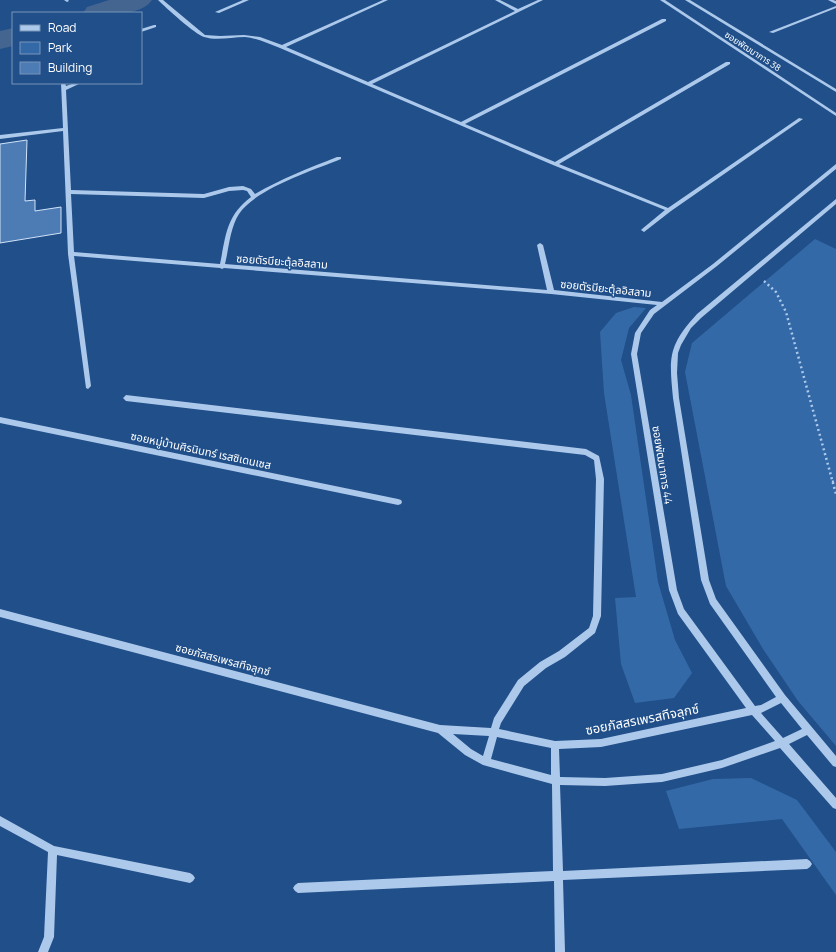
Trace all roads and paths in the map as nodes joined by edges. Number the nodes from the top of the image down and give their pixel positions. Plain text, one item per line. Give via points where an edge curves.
1 (160, 0) edge
2 (247, 0) edge
3 (386, 0) edge
4 (497, 0) edge
5 (541, 0) edge
6 (662, 0) edge
7 (686, 0) edge
8 (830, 0) edge
9 (836, 3) edge
10 (836, 7) edge
11 (518, 11) junction
12 (217, 12) dead end
13 (664, 20) dead end
14 (154, 26) dead end
15 (142, 31) edge
16 (771, 32) dead end
17 (282, 47) junction
18 (728, 63) dead end
19 (74, 84) edge
20 (368, 84) junction
21 (63, 86) edge
22 (836, 91) edge
23 (836, 115) edge
24 (801, 119) dead end
25 (461, 124) junction
26 (64, 130) junction
27 (0, 137) edge
28 (339, 158) dead end
29 (555, 164) junction
30 (836, 166) edge
31 (68, 192) junction
32 (254, 197) junction
33 (836, 201) edge
34 (669, 210) junction
35 (644, 230) dead end
36 (540, 245) dead end
37 (71, 254) junction
38 (222, 267) junction
39 (749, 274) junction
40 (551, 292) junction
41 (663, 304) junction
42 (88, 386) dead end
43 (126, 398) dead end
44 (0, 420) edge
45 (836, 481) edge
46 (832, 482) junction
47 (836, 494) edge
48 (398, 502) dead end
49 (0, 613) edge
50 (782, 698) junction
51 (753, 711) junction
52 (440, 728) junction
53 (808, 730) junction
54 (494, 732) junction
55 (782, 743) junction
56 (555, 745) junction
57 (486, 762) junction
58 (836, 763) edge
59 (556, 781) junction
60 (836, 805) edge
61 (0, 821) edge
62 (53, 850) junction
63 (807, 864) dead end
64 (558, 876) junction
65 (190, 878) dead end
66 (298, 888) dead end
67 (43, 952) edge
68 (560, 952) edge

1 - 17 street via 204,36 244,36
2 - 12 street
3 - 17 street
4 - 11 street
5 - 11 street
6 - 23 street, ซอยพัฒนาการ 38
7 - 22 street
8 - 9 street
10 - 16 street
11 - 20 street
13 - 25 street
14 - 15 street
17 - 20 street
18 - 29 street
19 - 21 street
20 - 25 street
21 - 26 street
24 - 34 street
25 - 29 street
26 - 27 street
26 - 31 street
28 - 32 street via 290,178
29 - 34 street
30 - 41 street, ซอยพัฒนาการ 44
31 - 32 street via 204,196 243,188 249,190
31 - 37 street
32 - 38 street via 237,212
33 - 39 street, ซอยพัฒนาการ 44
34 - 35 street
36 - 40 street
37 - 38 street, ซอยตัรบียะตุ้ลอิสลาม
37 - 42 street
38 - 40 street, ซอยตัรบียะตุ้ลอิสลาม
39 - 46 path via 768,283 782,300
39 - 50 street, ซอยพัฒนาการ 44 via 684,332 676,347 674,376 705,580 713,601
40 - 41 street, ซอยตัรบียะตุ้ลอิสลาม
41 - 51 street, ซอยพัฒนาการ 44 via 652,312 638,334 634,354 673,590 681,611
43 - 54 street via 586,452 597,458 600,479 597,616 592,630 521,683 497,720
44 - 48 street, ซอยหมู่บ้านศิรนินทร์ เรสซิเดนเซส
45 - 46 path
46 - 47 path
49 - 52 street, ซอยภัสสรเพรสทีจลุกซ์
50 - 51 street, ซอยภัสสรเพรสทีจลุกซ์
50 - 53 street, ซอยพัฒนาการ 44
51 - 55 street, ซอยพัฒนาการ 44
51 - 56 street, ซอยภัสสรเพรสทีจลุกซ์ via 601,743
52 - 54 street, ซอยภัสสรเพรสทีจลุกซ์
52 - 57 street, ซอยภัสสรเพรสทีจลุกซ์ via 468,752
53 - 55 street, ซอยภัสสรเพรสทีจลุกซ์
53 - 58 street, ซอยพัฒนาการ 44
54 - 56 street, ซอยภัสสรเพรสทีจลุกซ์
54 - 57 street
55 - 59 street, ซอยภัสสรเพรสทีจลุกซ์ via 722,764 662,778 605,782
55 - 60 street, ซอยพัฒนาการ 44
56 - 59 street
57 - 59 street, ซอยภัสสรเพรสทีจลุกซ์
59 - 64 street
61 - 62 street
62 - 65 street
62 - 67 street via 49,937
63 - 64 street
64 - 66 street
64 - 68 street

